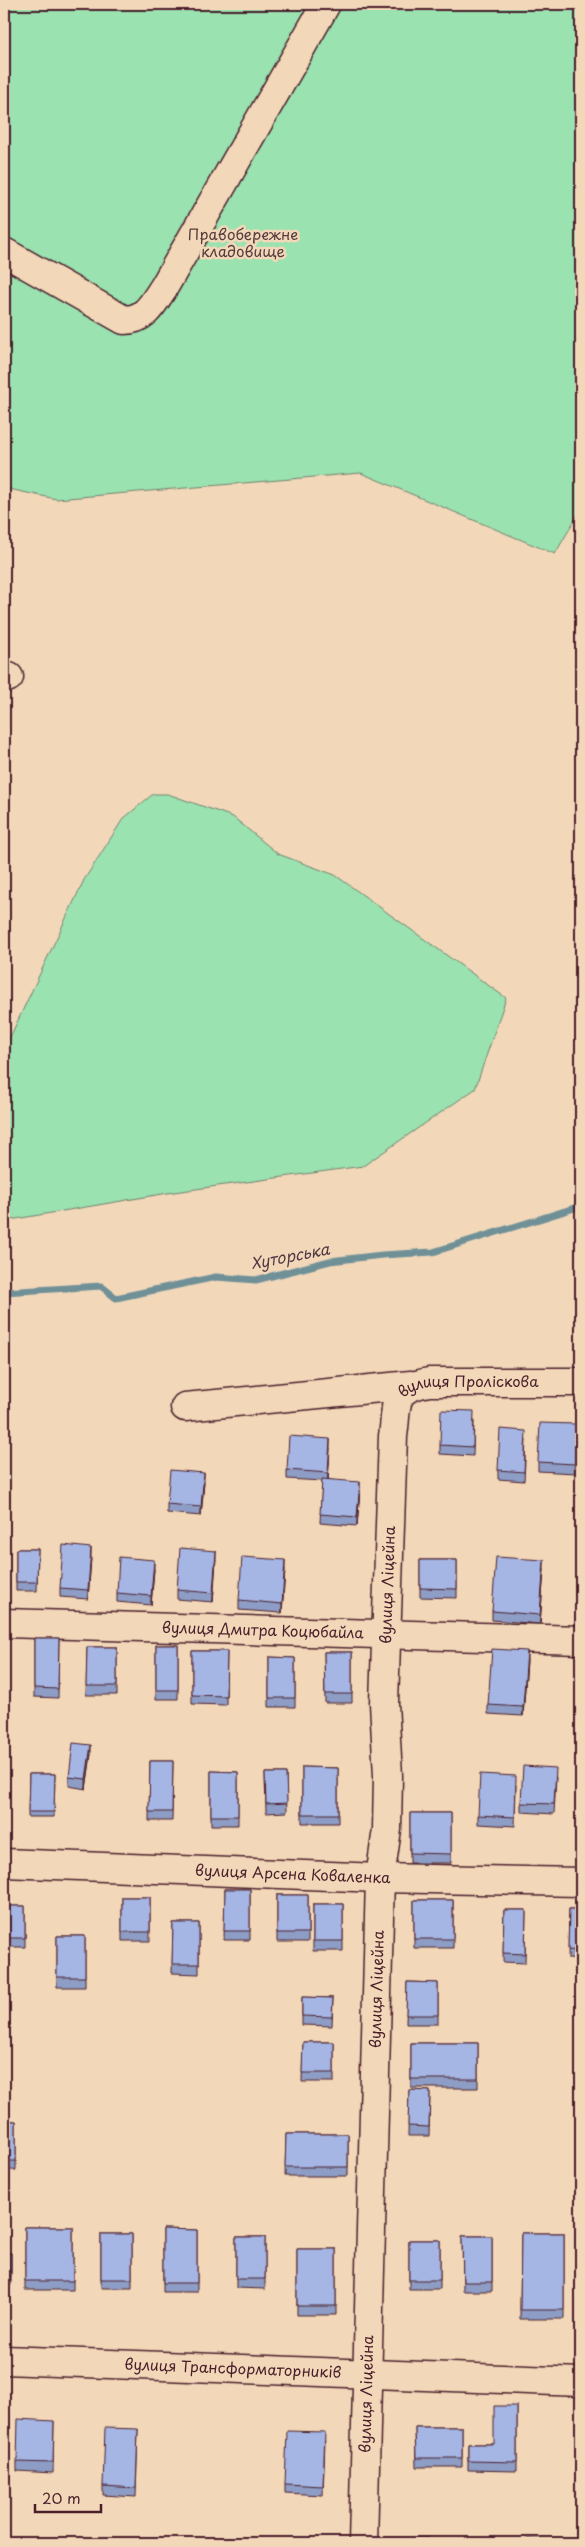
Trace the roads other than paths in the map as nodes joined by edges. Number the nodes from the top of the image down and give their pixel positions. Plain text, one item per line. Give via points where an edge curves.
1 (326, 4) edge
2 (4, 252) edge
3 (581, 1382) edge
4 (411, 1386) junction
5 (185, 1407) dead end
6 (393, 1436) joint
7 (4, 1623) edge
8 (388, 1635) junction
9 (581, 1640) edge
10 (4, 1864) edge
11 (380, 1878) junction
12 (581, 1882) edge
13 (4, 2360) edge
14 (368, 2372) junction
15 (581, 2382) edge
16 (363, 2543) edge

1 - 2 street via 164,287 143,315 134,320 124,320
3 - 4 street, вулиця Проліскова via 448,1381
4 - 5 street
4 - 6 street, вулиця Проліскова via 400,1394
6 - 8 street, вулиця Ліцейна
7 - 8 street, вулиця Дмитра Коцюбайла
8 - 9 street, вулиця Дмитра Коцюбайла
8 - 11 street, вулиця Ліцейна via 384,1703 387,1829
10 - 11 street, вулиця Арсена Коваленка
11 - 12 street, вулиця Арсена Коваленка
11 - 14 street, вулиця Ліцейна
13 - 14 street, вулиця Трансформаторників
14 - 15 street, вулиця Трансформаторників
14 - 16 street, вулиця Ліцейна

